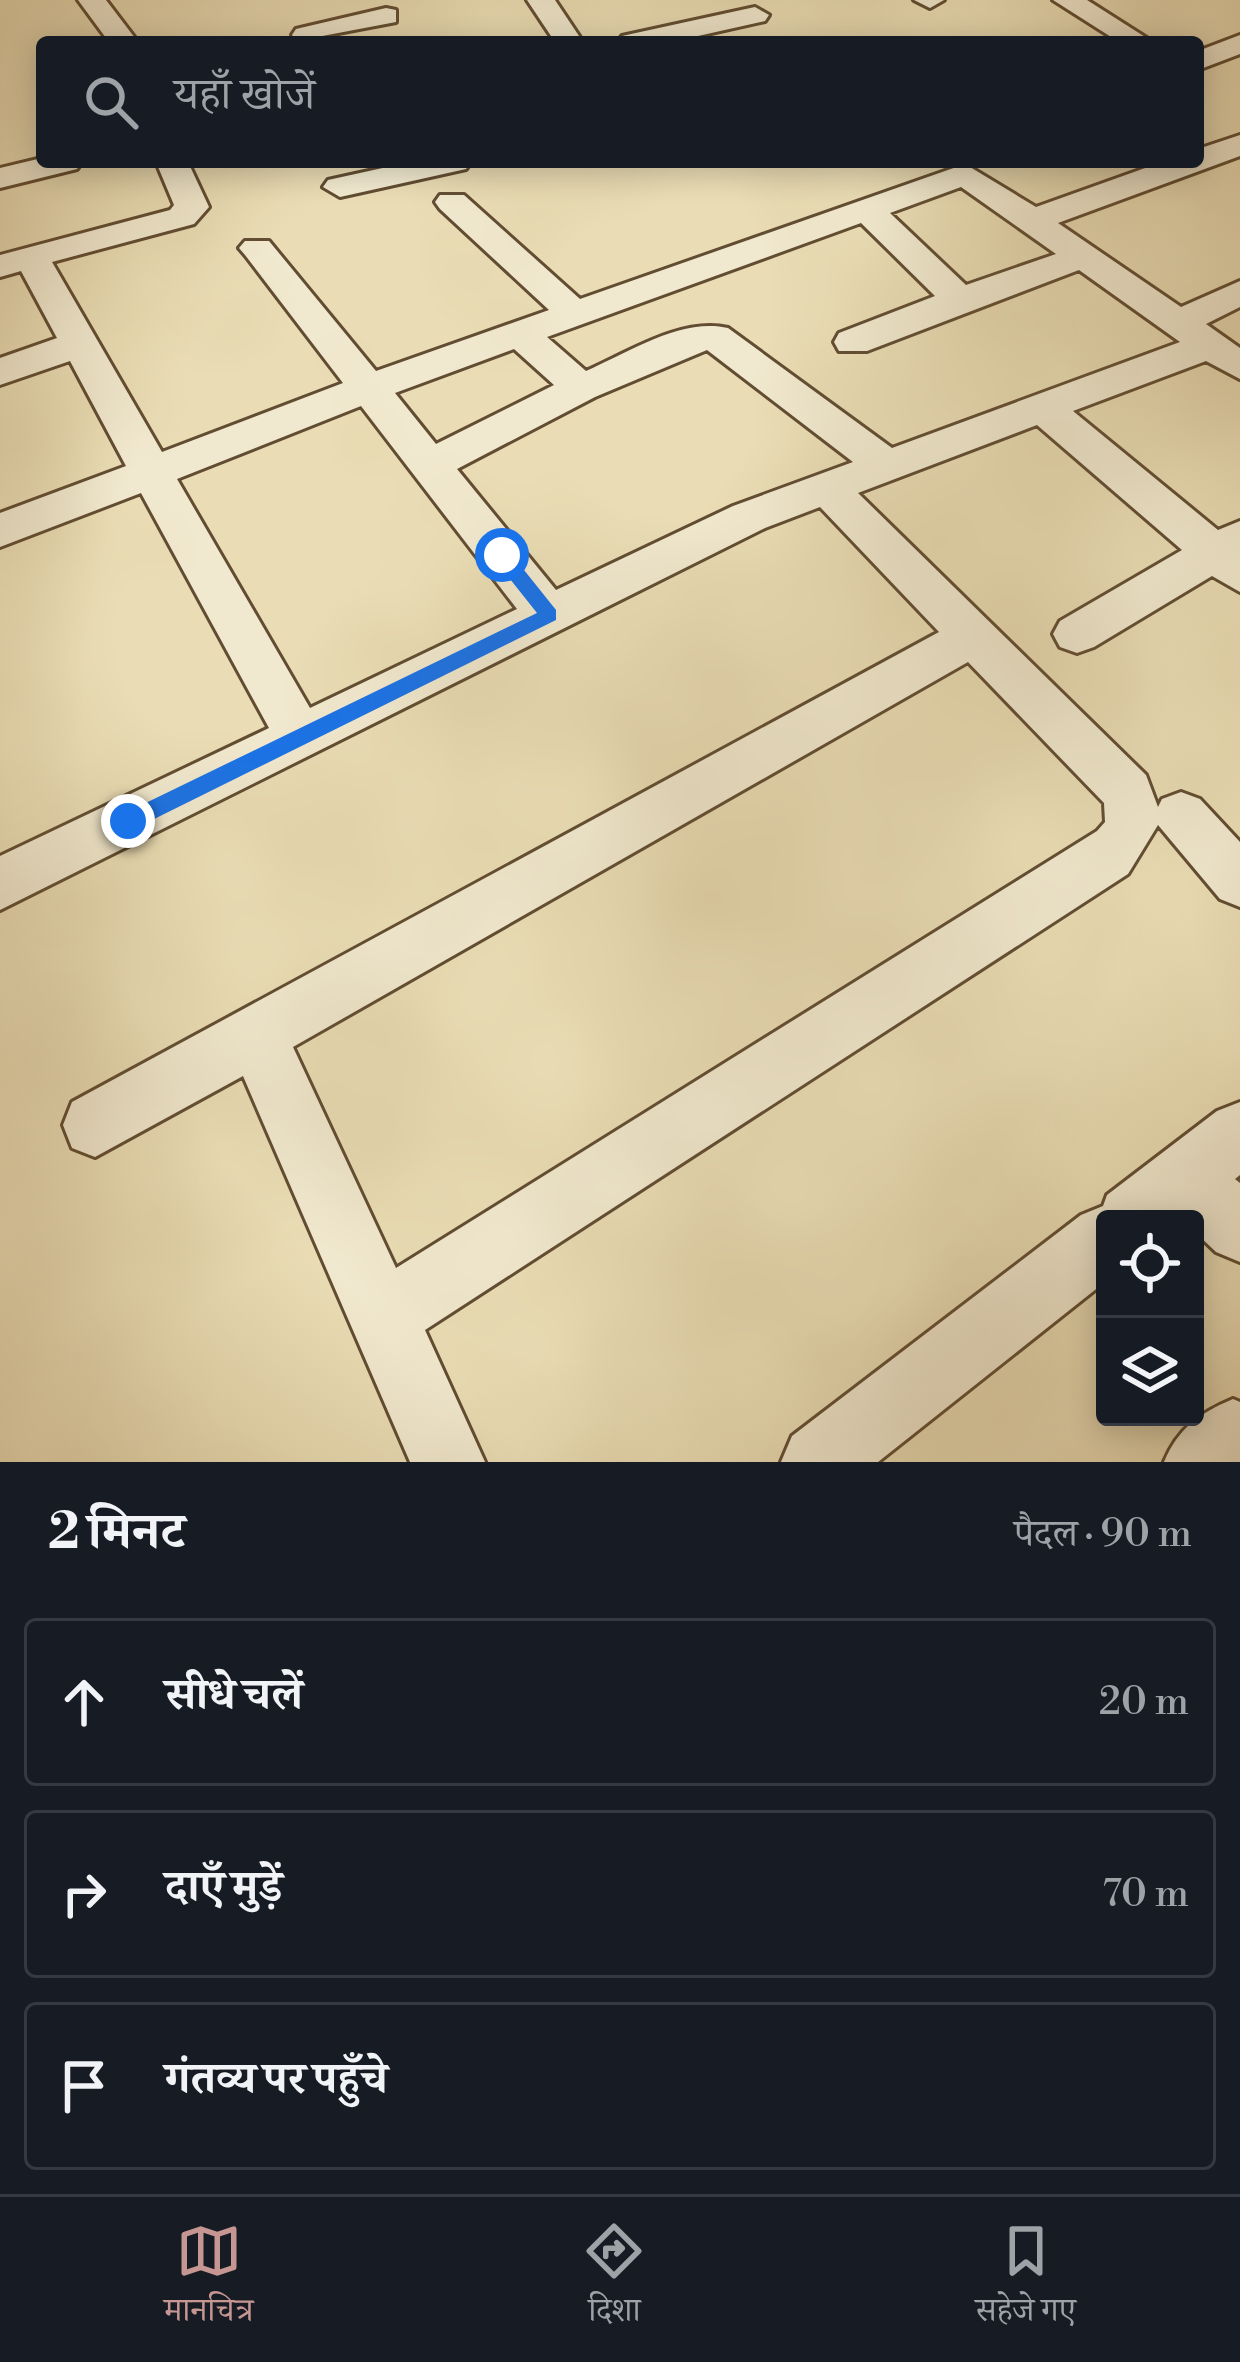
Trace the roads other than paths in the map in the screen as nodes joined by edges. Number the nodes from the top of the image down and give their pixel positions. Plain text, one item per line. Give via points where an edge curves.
1 (92, 0) edge
2 (541, 0) edge
3 (1067, 0) edge
4 (315, 3) edge
5 (379, 8) edge
6 (762, 16) edge
7 (119, 36) edge
8 (403, 36) edge
9 (565, 36) edge
10 (662, 36) edge
11 (1129, 36) edge
12 (1240, 145) edge
13 (1204, 158) edge
14 (175, 168) edge
15 (393, 168) edge
16 (957, 168) edge
17 (1177, 168) edge
18 (331, 174) edge
19 (452, 202) dead end
20 (864, 206) junction
21 (1033, 220) junction
22 (366, 225) dead end
23 (257, 248) dead end
24 (1081, 256) junction
25 (15, 262) edge
26 (1240, 292) edge
27 (960, 300) junction
28 (574, 313) junction
29 (519, 333) junction
30 (854, 342) dead end
31 (80, 344) junction
32 (1209, 344) edge
33 (0, 372) edge
34 (369, 388) junction
35 (581, 388) junction
36 (1042, 408) junction
37 (430, 465) junction
38 (886, 465) junction
39 (153, 472) junction
40 (827, 488) junction
41 (0, 531) edge
42 (1231, 554) edge
43 (549, 615) junction
44 (977, 634) junction
45 (1077, 634) dead end
46 (300, 737) junction
47 (1181, 816) dead end
48 (1240, 881) edge
49 (0, 884) edge
50 (256, 1035) junction
51 (95, 1125) dead end
52 (1240, 1134) edge
53 (1184, 1178) junction
54 (1143, 1210) edge
55 (1240, 1228) edge
56 (1096, 1246) edge
57 (382, 1316) junction
58 (448, 1462) edge
59 (818, 1462) edge

1 - 7 street
2 - 9 street
3 - 11 street
4 - 5 street via 309,13 316,33
5 - 8 street
6 - 10 street
12 - 13 street
14 - 25 street via 192,207 182,217
15 - 18 street
16 - 20 street
16 - 21 street
17 - 21 street
18 - 22 street
19 - 28 street
20 - 27 street
20 - 28 street
21 - 24 street
23 - 34 street
24 - 27 street
24 - 32 street
25 - 31 street
26 - 32 street
27 - 30 street
28 - 29 street
29 - 34 street
29 - 35 street
31 - 33 street
31 - 39 street
32 - 36 street
34 - 37 street
34 - 39 street
35 - 37 street
35 - 38 street via 714,337
36 - 38 street
36 - 42 street
37 - 43 street
38 - 40 street
39 - 41 street
39 - 46 street
40 - 43 street via 749,517
40 - 44 street
42 - 45 street
43 - 46 street
44 - 50 street
44 - 57 street via 1127,791 1136,816 1130,836
46 - 49 street
47 - 48 street
50 - 51 street
50 - 57 street
52 - 53 street
53 - 54 street
53 - 55 street
56 - 59 street
57 - 58 street

